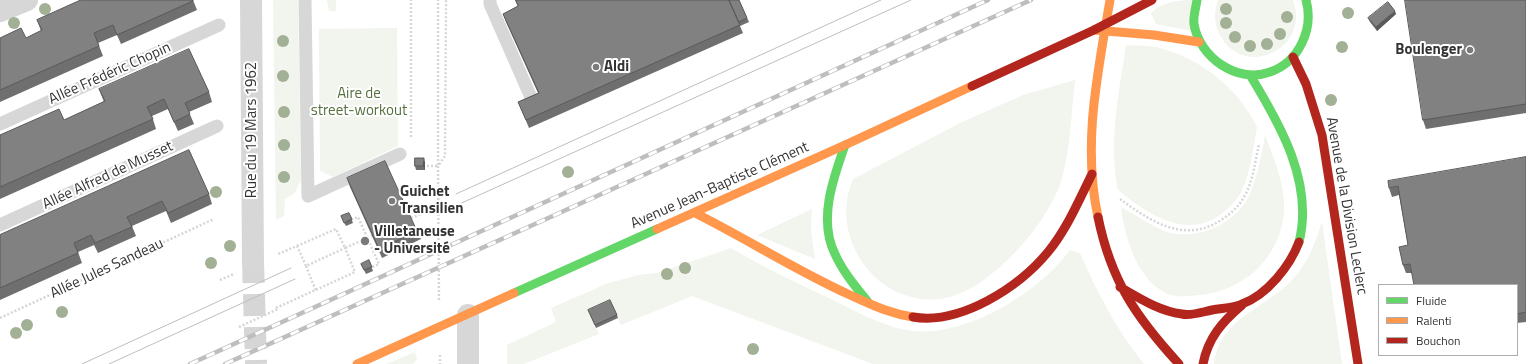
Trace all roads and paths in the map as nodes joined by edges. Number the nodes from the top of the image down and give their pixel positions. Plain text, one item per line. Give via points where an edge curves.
1 (27, 0) edge
2 (251, 0) edge
3 (306, 0) edge
4 (411, 0) edge
5 (438, 0) edge
6 (446, 0) edge
7 (490, 0) edge
8 (1110, 0) edge
9 (1152, 0) edge
10 (1197, 0) edge
11 (1306, 0) edge
12 (0, 11) edge
13 (219, 25) dead end
14 (1094, 30) junction
15 (1199, 42) junction
16 (1293, 57) junction
17 (1250, 75) junction
18 (533, 102) edge
19 (0, 124) edge
20 (217, 126) dead end
21 (410, 139) dead end
22 (1260, 142) dead end
23 (844, 145) junction
24 (400, 154) dead end
25 (421, 166) edge
26 (438, 166) junction
27 (1092, 177) junction
28 (438, 206) junction
29 (695, 213) junction
30 (411, 218) edge
31 (214, 219) dead end
32 (344, 223) edge
33 (0, 225) edge
34 (372, 236) edge
35 (368, 238) junction
36 (345, 248) junction
37 (286, 250) dead end
38 (262, 259) joint
39 (306, 266) junction
40 (364, 271) edge
41 (1120, 286) junction
42 (868, 302) junction
43 (440, 303) dead end
44 (1243, 304) junction
45 (276, 308) dead end
46 (468, 315) junction
47 (0, 318) edge
48 (239, 327) dead end
49 (440, 349) dead end
50 (357, 364) edge
51 (440, 364) edge
52 (468, 364) edge
53 (1179, 364) edge
54 (1203, 364) edge
55 (1358, 364) edge

1 - 12 street
2 - 38 street, Rue du 19 Mars 1962
3 - 24 lane via 308,196
4 - 21 path
5 - 26 path
6 - 26 path via 445,156
7 - 18 lane
8 - 27 street via 1092,117
9 - 14 street, Avenue Jean-Baptiste Clément
10 - 15 street via 1194,20
11 - 16 street via 1309,13 1308,29 1301,48
13 - 19 lane, Allée Frédéric Chopin
14 - 15 street, Avenue Jean-Baptiste Clément
14 - 23 street, Avenue Jean-Baptiste Clément
15 - 17 street via 1220,66 1234,73
16 - 17 street via 1274,71
16 - 55 street, Avenue de la Division Leclerc via 1306,84 1322,135
17 - 44 street via 1288,143 1303,209 1300,242 1289,263 1271,284
20 - 33 lane, Allée Alfred de Musset
22 - 27 path via 1244,197 1230,213 1204,228 1178,230 1159,224
23 - 29 street, Avenue Jean-Baptiste Clément
23 - 42 street via 832,183 828,216 829,240 834,254
25 - 26 path
26 - 28 path
27 - 41 street via 1098,219
27 - 42 street via 1049,251 1004,291 972,308 948,316 923,319 900,316
28 - 30 path
28 - 43 path
29 - 42 street via 824,284
29 - 46 street, Avenue Jean-Baptiste Clément
31 - 47 path, Allée Jules Sandeau
32 - 35 path via 358,217
34 - 35 path
35 - 36 path
35 - 40 path via 379,264
36 - 38 path via 336,229
36 - 39 path
36 - 45 path via 355,272
37 - 39 path via 297,246
39 - 48 path via 317,291
41 - 44 street via 1157,307 1182,315
41 - 53 street via 1145,324
44 - 54 street via 1220,324 1209,339 1204,351
46 - 50 street, Avenue Jean-Baptiste Clément
46 - 52 street
49 - 51 path

